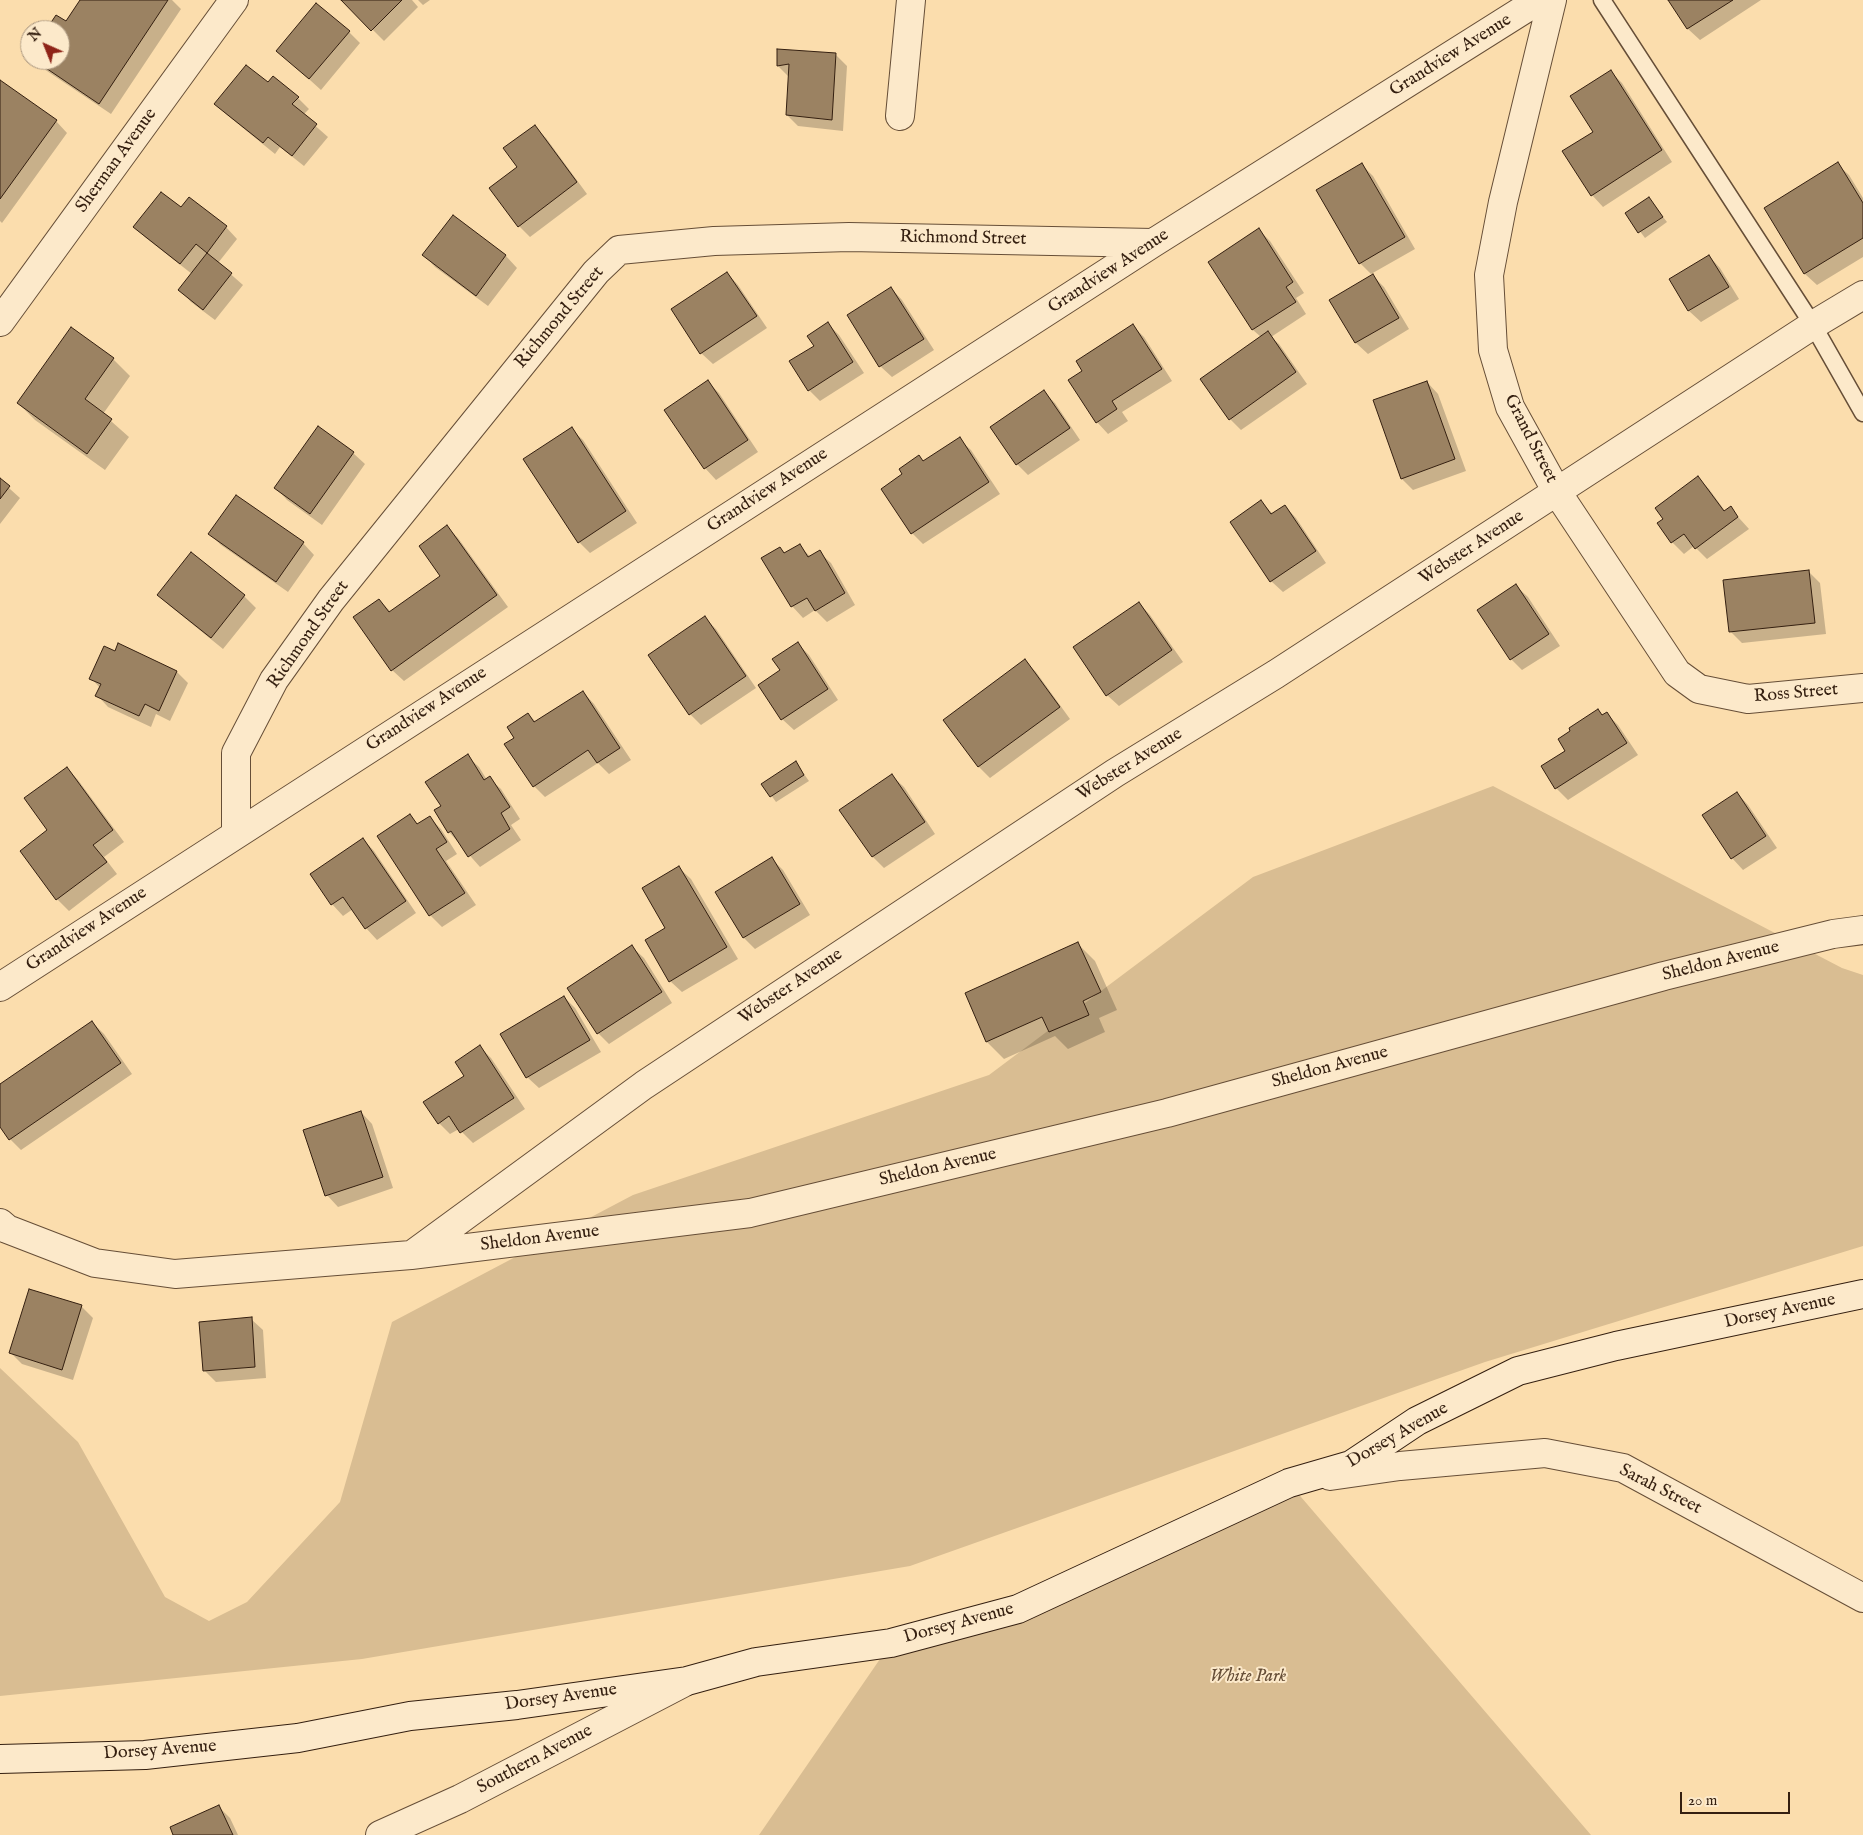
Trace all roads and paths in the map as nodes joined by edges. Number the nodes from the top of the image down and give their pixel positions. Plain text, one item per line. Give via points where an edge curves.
1 (234, 0) edge
2 (911, 0) edge
3 (1539, 0) edge
4 (1552, 0) edge
5 (1602, 0) edge
6 (900, 116) dead end
7 (1153, 243) junction
8 (1863, 295) edge
9 (0, 322) edge
10 (1813, 325) junction
11 (1863, 413) edge
12 (1557, 492) junction
13 (1863, 688) edge
14 (1700, 689) joint
15 (236, 834) junction
16 (1863, 930) edge
17 (0, 987) edge
18 (0, 1223) edge
19 (411, 1255) junction
20 (1863, 1294) edge
21 (1289, 1483) junction
22 (1863, 1598) edge
23 (687, 1681) junction
24 (0, 1759) edge
25 (380, 1835) edge

1 - 9 street, Sherman Avenue
2 - 6 street
3 - 7 street, Grandview Avenue
4 - 12 street, Grand Street via 1503,202 1489,275 1493,350 1510,407
5 - 10 lane
7 - 15 street, Grandview Avenue
7 - 15 street, Richmond Street via 849,237 714,241 619,250 596,272 330,600 274,680 236,753
8 - 10 street, Webster Avenue
10 - 11 lane
10 - 12 street, Webster Avenue
12 - 14 street, Grand Street via 1677,673
12 - 19 street, Webster Avenue via 1276,674 1115,773 660,1074
13 - 14 street, Ross Street via 1748,699
15 - 17 street, Grandview Avenue
16 - 19 street, Sheldon Avenue via 1833,934 1664,976 1167,1113 750,1213
18 - 19 street, Sheldon Avenue via 7,1229 95,1263 175,1274
20 - 21 street, Dorsey Avenue via 1616,1346 1518,1372 1417,1421 1351,1465
21 - 22 street, Sarah Street via 1400,1466 1545,1453 1623,1468
21 - 23 street, Dorsey Avenue via 1018,1609 891,1643 756,1662
23 - 24 street, Dorsey Avenue via 410,1716 298,1738 145,1755
23 - 25 street, Southern Avenue via 460,1799

